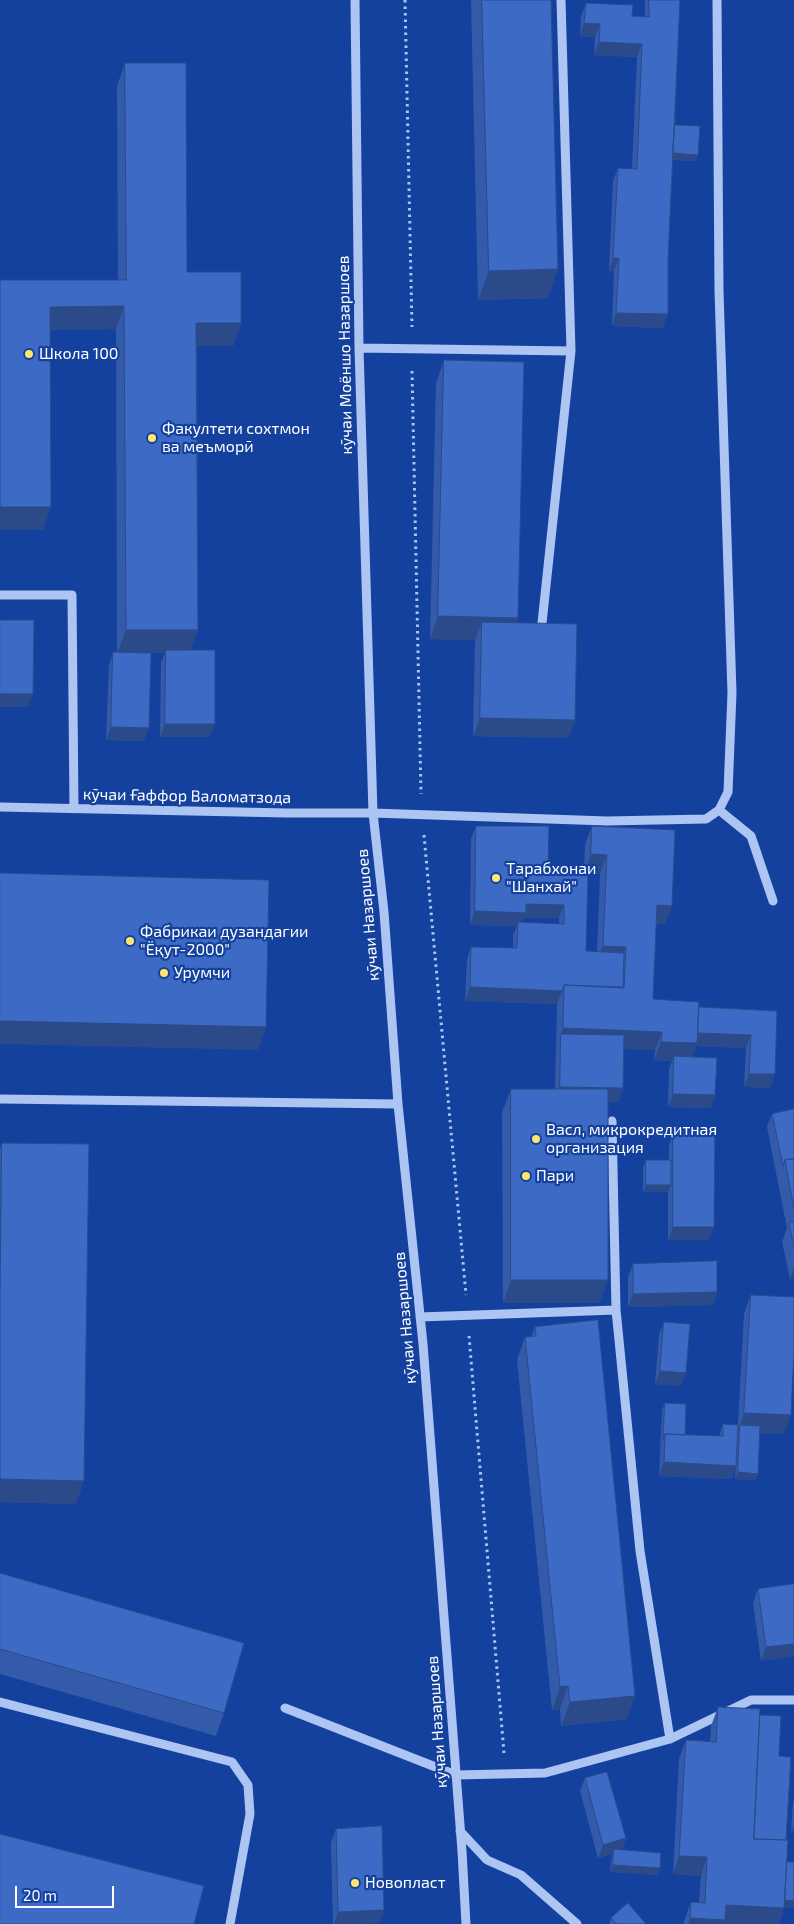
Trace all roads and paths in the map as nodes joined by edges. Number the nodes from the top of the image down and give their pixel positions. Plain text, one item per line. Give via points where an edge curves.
1 (355, 0) edge
2 (406, 0) edge
3 (561, 0) edge
4 (716, 0) edge
5 (358, 348) junction
6 (412, 349) junction
7 (572, 351) junction
8 (0, 595) edge
9 (542, 623) edge
10 (370, 710) joint
11 (0, 807) edge
12 (74, 809) junction
13 (719, 810) junction
14 (373, 813) junction
15 (422, 814) junction
16 (773, 901) dead end
17 (0, 1099) edge
18 (398, 1104) junction
19 (612, 1121) dead end
20 (616, 1310) junction
21 (467, 1315) junction
22 (420, 1317) junction
23 (794, 1700) edge
24 (0, 1702) edge
25 (285, 1708) dead end
26 (670, 1740) junction
27 (506, 1774) junction
28 (456, 1775) junction
29 (460, 1831) junction
30 (230, 1924) edge
31 (466, 1924) edge
32 (577, 1924) edge

1 - 5 street, кӯчаи Моёншо Назаршоев
2 - 6 path
3 - 7 street
4 - 13 street via 719,291 732,693 728,792
5 - 6 street
5 - 10 street, кӯчаи Моёншо Назаршоев
6 - 7 street
6 - 15 path
7 - 9 street
8 - 12 street via 72,595
10 - 14 street, кӯчаи Назаршоев
11 - 12 street, кӯчаи Ғаффор Валоматзода
12 - 14 street, кӯчаи Ғаффор Валоматзода
13 - 15 street, кӯчаи Ғаффор Валоматзода via 706,819 617,821
13 - 16 street via 751,836
14 - 15 street, кӯчаи Ғаффор Валоматзода
14 - 18 street, кӯчаи Назаршоев
15 - 21 path
17 - 18 street
18 - 22 street, кӯчаи Назаршоев
19 - 20 street
20 - 21 street
20 - 26 street via 640,1551
21 - 22 street
21 - 27 path
22 - 28 street, кӯчаи Назаршоев
23 - 26 street via 751,1700
24 - 30 street via 232,1762 248,1785 250,1814
25 - 28 street
26 - 27 street via 545,1773
27 - 28 street
28 - 29 street, кӯчаи Назаршоев
29 - 31 street, кӯчаи Назаршоев
29 - 32 street via 488,1860 521,1875

